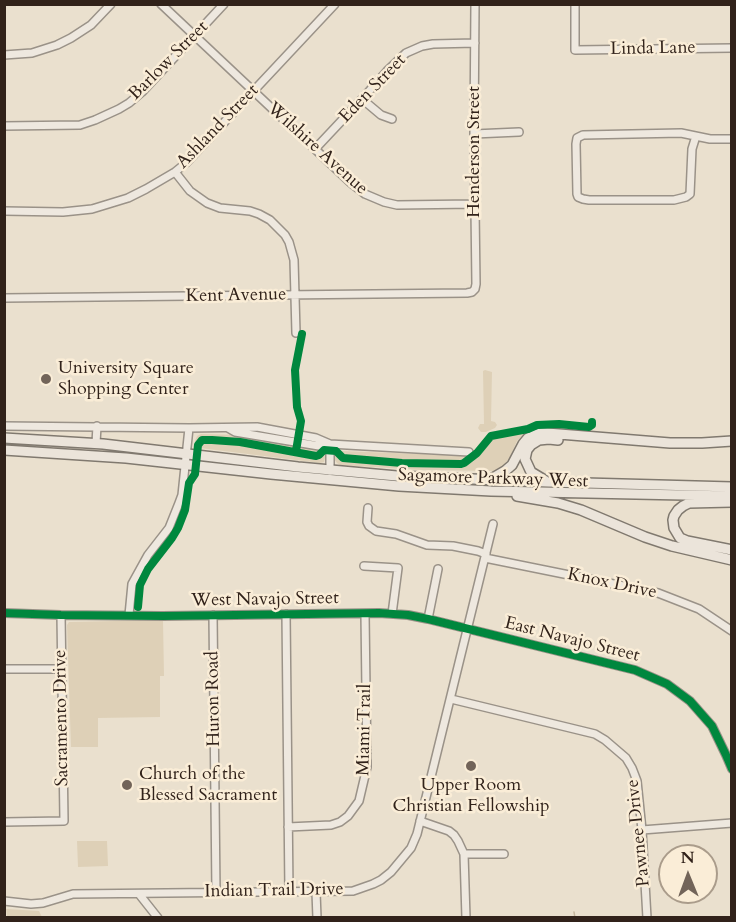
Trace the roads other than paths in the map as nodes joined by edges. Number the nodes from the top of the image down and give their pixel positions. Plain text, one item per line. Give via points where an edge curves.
1 (111, 4) edge
2 (160, 4) edge
3 (224, 4) edge
4 (335, 4) edge
5 (475, 4) edge
6 (575, 4) edge
7 (195, 37) junction
8 (475, 43) junction
9 (732, 48) edge
10 (4, 55) edge
11 (253, 92) junction
12 (362, 99) junction
13 (392, 119) dead end
14 (4, 126) edge
15 (519, 132) dead end
16 (474, 134) junction
17 (696, 136) junction
18 (732, 139) edge
19 (315, 149) junction
20 (175, 172) junction
21 (475, 204) junction
22 (4, 212) edge
23 (467, 294) joint
24 (295, 296) junction
25 (4, 298) edge
26 (296, 333) dead end
27 (4, 426) edge
28 (97, 426) junction
29 (189, 428) junction
30 (4, 438) edge
31 (732, 441) edge
32 (96, 443) junction
33 (330, 444) junction
34 (732, 447) edge
35 (4, 450) edge
36 (469, 452) dead end
37 (186, 453) junction
38 (185, 465) junction
39 (330, 471) junction
40 (491, 479) junction
41 (548, 482) junction
42 (732, 487) edge
43 (491, 491) junction
44 (732, 496) edge
45 (732, 502) edge
46 (368, 507) dead end
47 (493, 524) dead end
48 (730, 550) edge
49 (485, 556) junction
50 (732, 560) edge
51 (364, 566) dead end
52 (438, 569) dead end
53 (4, 613) edge
54 (365, 614) junction
55 (392, 614) junction
56 (61, 615) junction
57 (129, 615) junction
58 (213, 615) junction
59 (286, 615) junction
60 (428, 619) junction
61 (468, 629) junction
62 (732, 631) edge
63 (4, 669) edge
64 (61, 669) junction
65 (451, 699) junction
66 (732, 769) edge
67 (420, 821) junction
68 (4, 822) edge
69 (732, 823) edge
70 (288, 827) junction
71 (642, 830) junction
72 (464, 854) junction
73 (504, 854) dead end
74 (216, 892) junction
75 (289, 892) junction
76 (316, 892) junction
77 (139, 894) junction
78 (4, 900) edge
79 (158, 918) edge
80 (317, 918) edge
81 (466, 918) edge
82 (647, 918) edge

1 - 10 street via 91,25 57,45 32,53
2 - 7 street, Wilshire Avenue
3 - 7 street, Barlow Street
4 - 11 street, Ashland Street
5 - 8 street, Henderson Street
6 - 9 street, Linda Lane via 575,50
7 - 11 street, Wilshire Avenue
7 - 14 street, Barlow Street via 142,92 108,114 72,126
8 - 12 street, Eden Street via 443,43 414,49
8 - 16 street, Henderson Street
11 - 19 street, Wilshire Avenue
11 - 20 street, Ashland Street
12 - 13 street
12 - 19 street, Eden Street
15 - 16 street
16 - 21 street, Henderson Street
17 - 17 street via 579,136 577,194 589,200 686,197 690,194
17 - 18 street
19 - 21 street, Wilshire Avenue via 365,194 384,202
20 - 22 street, Ashland Street via 128,198 92,209
20 - 24 street via 190,191 207,203 259,214 278,227 292,249
21 - 23 street, Henderson Street via 476,284
23 - 24 street, Kent Avenue
24 - 25 street, Kent Avenue
24 - 26 street
27 - 28 street
28 - 29 street
28 - 32 street
29 - 33 street via 228,428 309,446
29 - 37 street
30 - 32 highway, Sagamore Parkway West
31 - 40 highway via 670,443 540,433 528,438 512,465
32 - 37 highway, Sagamore Parkway West
33 - 36 street
33 - 39 street
34 - 41 highway via 662,448 538,440 527,450 525,459 531,472
35 - 38 highway, Sagamore Parkway West
37 - 38 street
37 - 39 highway, Sagamore Parkway West
38 - 43 highway, Sagamore Parkway West
38 - 57 street via 182,495 169,528 132,584
39 - 40 highway, Sagamore Parkway West
40 - 41 highway, Sagamore Parkway West
41 - 42 highway, Sagamore Parkway West
43 - 44 highway, Sagamore Parkway West
43 - 50 highway via 558,503 663,543
45 - 48 highway via 689,503 678,510 673,520 680,538
46 - 49 street, Knox Drive via 367,522 376,531
47 - 49 street, Indian Trail Drive
49 - 61 street, Indian Trail Drive
49 - 62 street, Knox Drive via 658,593 699,609
51 - 55 street via 398,568
52 - 60 street
53 - 56 street, West Navajo Street
54 - 55 street, West Navajo Street
54 - 59 street, West Navajo Street
54 - 70 street, Miami Trail via 367,767 359,801 340,822
55 - 60 street, West Navajo Street
56 - 57 street, West Navajo Street
56 - 64 street, Sacramento Drive
57 - 58 street, West Navajo Street
58 - 59 street, West Navajo Street
58 - 74 street, Huron Road
59 - 70 street
60 - 61 street, West Navajo Street
61 - 65 street, Indian Trail Drive
61 - 66 street, East Navajo Street via 635,670 667,684 690,701 712,726
63 - 64 street
64 - 68 street, Sacramento Drive via 64,821
65 - 67 street, Indian Trail Drive
65 - 71 street, Pawnee Drive via 605,740 632,768
67 - 72 street via 449,831
67 - 76 street, Indian Trail Drive via 411,848 381,880 352,891
69 - 71 street
70 - 75 street
71 - 82 street, Pawnee Drive
72 - 73 street
72 - 81 street
74 - 75 street, Indian Trail Drive
74 - 77 street, Indian Trail Drive
75 - 76 street, Indian Trail Drive
76 - 80 street
77 - 78 street, Indian Trail Drive via 73,894 31,904
77 - 79 street

